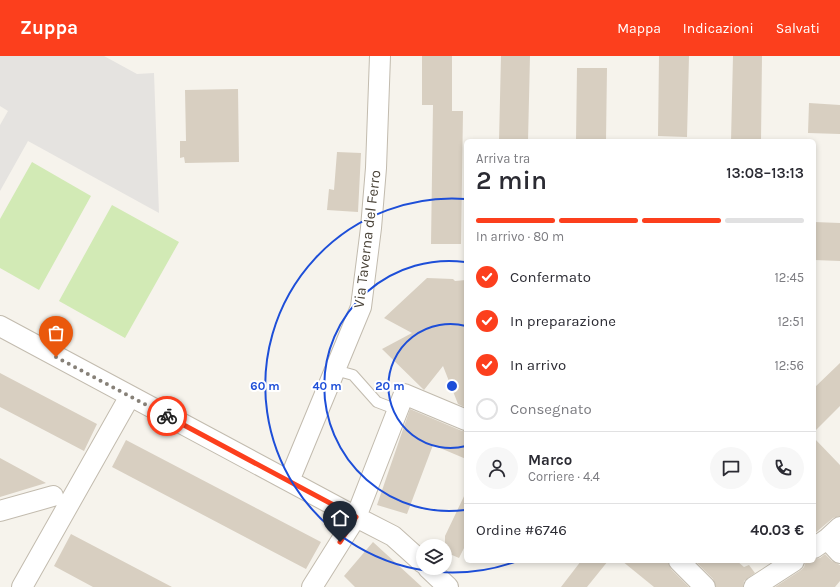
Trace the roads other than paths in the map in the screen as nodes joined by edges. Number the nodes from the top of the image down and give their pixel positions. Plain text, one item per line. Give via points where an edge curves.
1 (380, 56) edge
2 (0, 326) edge
3 (335, 370) junction
4 (130, 396) junction
5 (398, 410) junction
6 (464, 419) edge
7 (289, 481) junction
8 (53, 496) dead end
9 (0, 511) edge
10 (356, 517) junction
11 (416, 557) edge
12 (681, 563) edge
13 (791, 563) edge
14 (435, 575) edge
15 (318, 584) edge
16 (22, 587) edge
17 (448, 587) edge
18 (705, 587) edge
19 (754, 587) edge

1 - 3 street, Via Taverna del Ferro via 376,168 360,307
2 - 4 street
3 - 5 lane via 352,375 377,402
3 - 7 street, Via Taverna del Ferro
4 - 7 street
4 - 16 street
5 - 6 street via 404,394
5 - 10 street
7 - 10 street
8 - 9 street
10 - 11 street via 393,536
10 - 15 street
12 - 18 street
13 - 19 street
14 - 17 street

